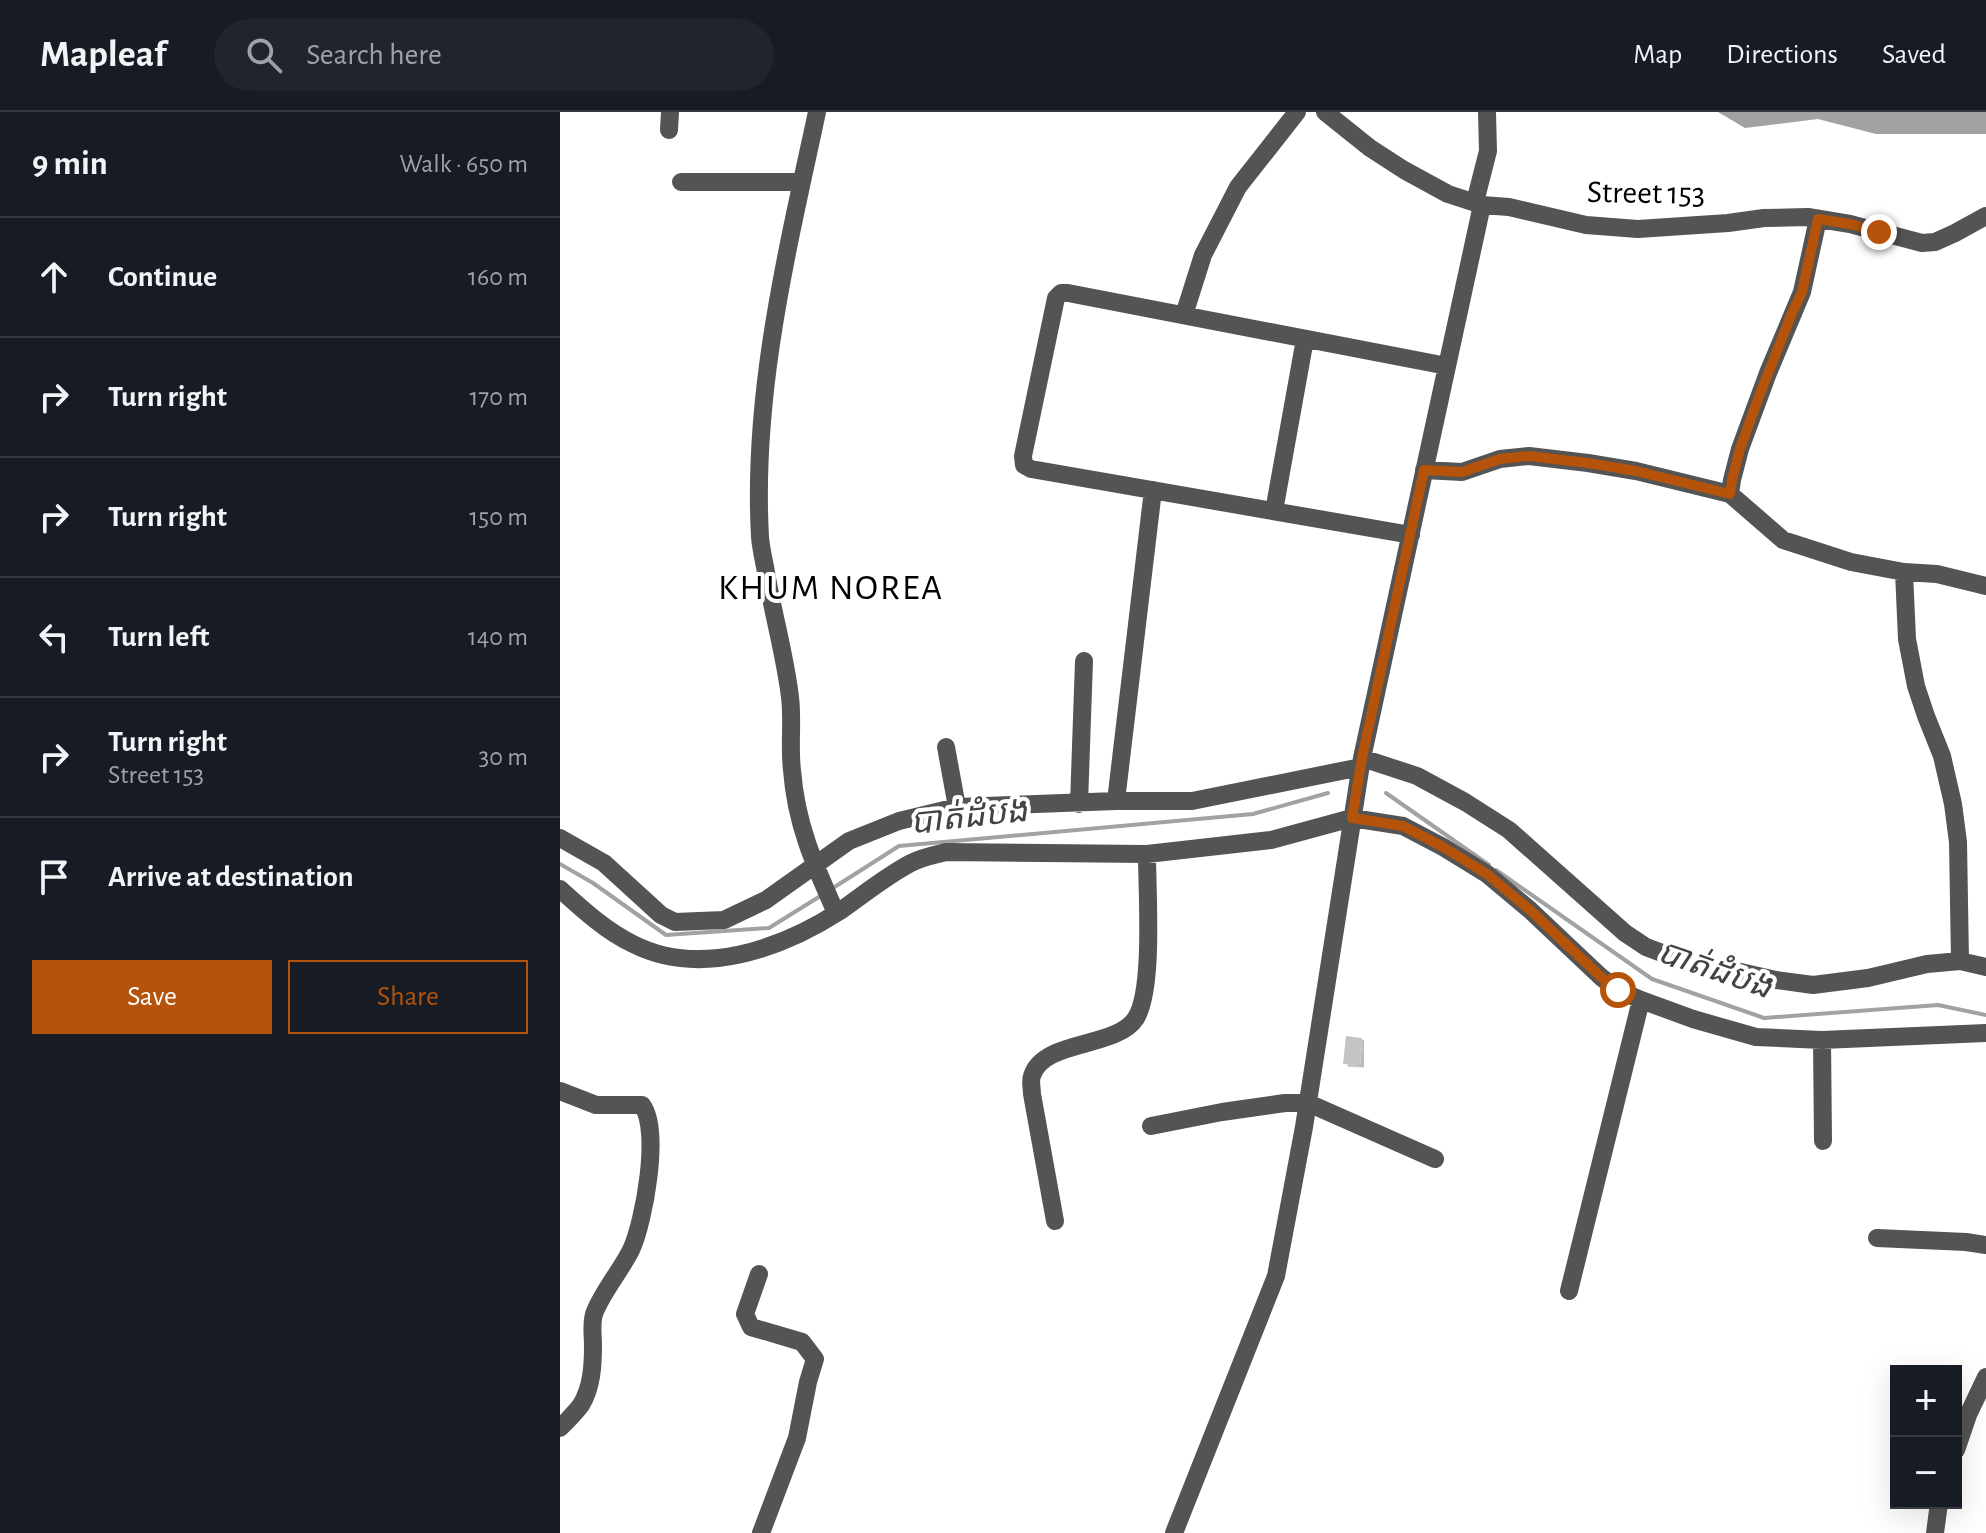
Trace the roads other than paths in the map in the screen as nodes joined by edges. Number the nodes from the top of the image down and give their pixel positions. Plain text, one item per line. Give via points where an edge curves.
1 (817, 112) edge
2 (1297, 112) edge
3 (1325, 112) edge
4 (1487, 112) edge
5 (681, 182) dead end
6 (802, 182) junction
7 (1478, 204) junction
8 (1986, 216) edge
9 (1818, 219) junction
10 (1184, 315) junction
11 (1305, 339) junction
12 (1447, 366) junction
13 (1424, 470) junction
14 (1153, 490) junction
15 (1730, 494) junction
16 (1274, 511) junction
17 (1411, 535) junction
18 (1904, 572) junction
19 (1986, 586) edge
20 (1084, 661) dead end
21 (946, 747) dead end
22 (1362, 762) junction
23 (1116, 801) junction
24 (1079, 804) junction
25 (957, 807) junction
26 (1352, 818) junction
27 (560, 838) edge
28 (1147, 854) junction
29 (560, 889) edge
30 (826, 890) junction
31 (1960, 961) junction
32 (1986, 967) edge
33 (1641, 1000) junction
34 (1986, 1033) edge
35 (1822, 1040) junction
36 (560, 1091) edge
37 (1308, 1103) junction
38 (1151, 1126) dead end
39 (1823, 1141) dead end
40 (1435, 1159) dead end
41 (1055, 1221) dead end
42 (1877, 1238) dead end
43 (1986, 1245) edge
44 (759, 1274) dead end
45 (1569, 1291) dead end
46 (1986, 1377) edge
47 (560, 1428) edge
48 (1960, 1437) edge
49 (1938, 1509) edge
50 (761, 1533) edge
51 (1174, 1533) edge
52 (1935, 1533) edge

1 - 6 street
2 - 10 street via 1238,187 1203,255
3 - 7 street, Street 153 via 1404,170
4 - 7 street via 1488,151
5 - 6 street
6 - 30 street via 775,311 763,402 760,540 791,700 796,802
7 - 9 street, Street 153 via 1586,225 1638,229
7 - 12 street
8 - 9 street, Street 153 via 1935,242 1922,243
9 - 15 street via 1802,292 1745,437
10 - 11 street
10 - 14 street via 1061,293 1023,456 1031,469
11 - 12 street
11 - 16 street
12 - 13 street
13 - 15 street via 1462,472 1529,456 1636,471
13 - 17 street
14 - 16 street
14 - 23 street
15 - 18 street via 1783,540
16 - 17 street
17 - 22 street
18 - 19 street
18 - 31 street via 1907,639 1916,686 1953,804
20 - 24 street
21 - 25 street
22 - 23 street via 1212,799
22 - 26 street
22 - 31 street via 1417,776 1465,802 1509,830 1625,933 1670,956 1813,985
23 - 24 street
24 - 25 street
25 - 30 street via 899,821 849,841
26 - 28 street via 1271,840
26 - 33 street via 1403,826 1487,874 1601,977
26 - 37 street
27 - 30 street via 604,863 675,922 724,920 766,900
28 - 30 street via 946,852
28 - 41 street via 1143,1005 1134,1022 1117,1034 1041,1061 1031,1076
29 - 30 street via 630,943 673,958 713,958 781,943
31 - 32 street
33 - 35 street via 1756,1037
33 - 45 street
34 - 35 street
35 - 39 street
36 - 47 street via 596,1105 642,1105 650,1144 641,1225 595,1313 588,1388
37 - 38 street
37 - 40 street
37 - 51 street via 1276,1276
42 - 43 street
44 - 50 street via 745,1314 751,1327 802,1342 815,1359 797,1438
46 - 48 street
49 - 52 street

